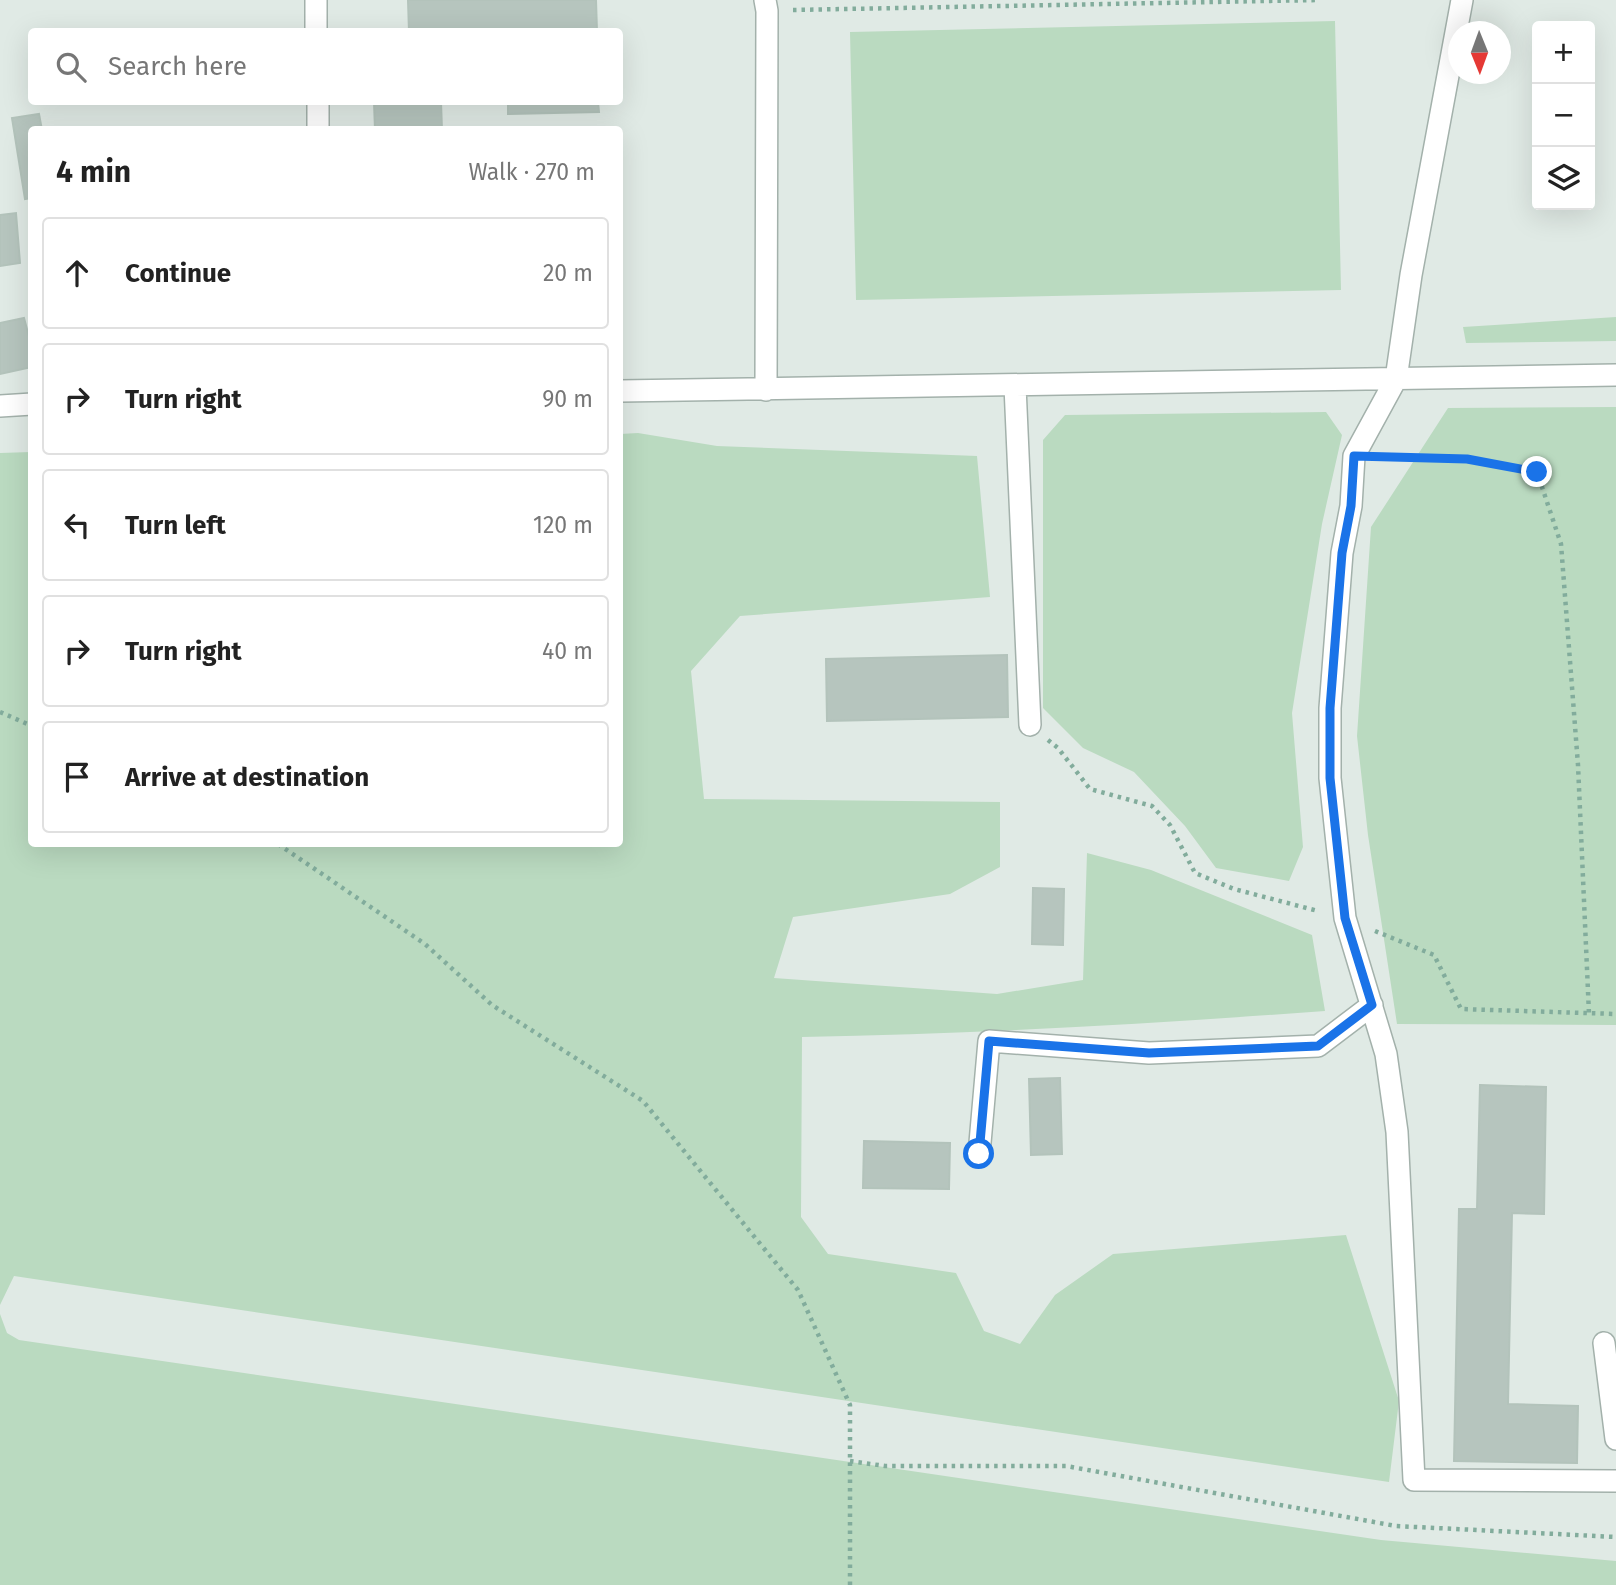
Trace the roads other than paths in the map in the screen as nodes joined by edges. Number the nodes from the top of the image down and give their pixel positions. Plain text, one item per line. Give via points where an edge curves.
1 (316, 0) edge
2 (1462, 0) edge
3 (766, 5) edge
4 (316, 28) edge
5 (317, 105) edge
6 (318, 126) edge
7 (1616, 375) edge
8 (1396, 379) junction
9 (1015, 386) junction
10 (766, 390) junction
11 (623, 391) edge
12 (28, 404) edge
13 (0, 406) edge
14 (1030, 725) road end
15 (1372, 1005) junction
16 (979, 1154) dead end
17 (1604, 1343) dead end
18 (1616, 1439) edge
19 (1616, 1481) edge

1 - 4 street
2 - 8 street
3 - 10 street
5 - 6 street
7 - 8 street
8 - 9 street
8 - 15 street via 1354,456 1330,708 1330,778 1345,918
9 - 10 street
9 - 14 street
10 - 11 street
12 - 13 street
15 - 16 street via 1318,1046 1149,1053 989,1041
15 - 19 street via 1386,1054 1397,1132 1414,1480
17 - 18 street

